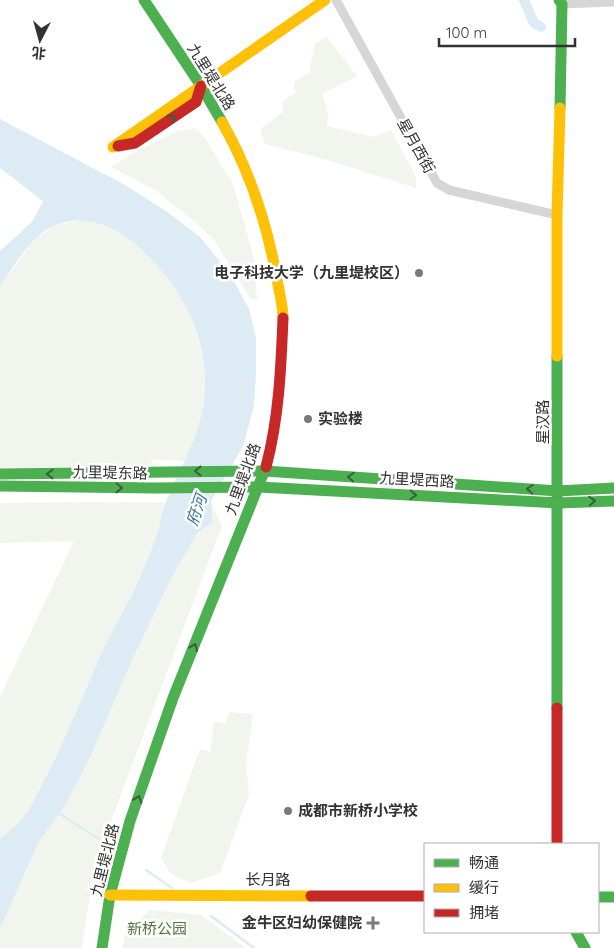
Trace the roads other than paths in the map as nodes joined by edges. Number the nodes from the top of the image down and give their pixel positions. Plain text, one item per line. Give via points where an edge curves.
1 (144, 0) edge
2 (325, 0) edge
3 (336, 0) edge
4 (560, 2) edge
5 (614, 2) edge
6 (201, 86) junction
7 (557, 215) junction
8 (264, 471) junction
9 (0, 474) edge
10 (0, 486) edge
11 (259, 487) junction
12 (219, 488) joint
13 (614, 488) edge
14 (558, 491) junction
15 (614, 500) edge
16 (558, 503) junction
17 (557, 843) edge
18 (110, 895) junction
19 (424, 896) edge
20 (599, 896) edge
21 (614, 897) edge
22 (577, 933) edge
23 (102, 948) edge
24 (585, 948) edge

1 - 6 street, 九里堤北路
2 - 6 street
3 - 7 street, 星月西街 via 437,183 449,190
4 - 5 street
4 - 7 street, 星汉路
6 -> 6 street via 184,98 113,147 135,143 196,102
6 - 8 street, 九里堤北路 via 232,141 256,194 272,251 283,314 281,384 271,449
7 - 14 street, 星汉路
8 -> 9 street
8 - 11 street, 九里堤北路
14 -> 8 street
10 -> 12 street, 九里堤东路
11 - 12 street, 九里堤西路
11 -> 16 street, 九里堤西路
18 -> 11 street, 九里堤北路 via 130,821 173,698
13 - 14 street
14 - 16 street, 星汉路
16 -> 15 street, 九里堤西路
16 - 17 street, 星汉路
18 - 19 street, 长月路
18 - 23 street, 九里堤北路
20 - 21 street
22 - 24 street

